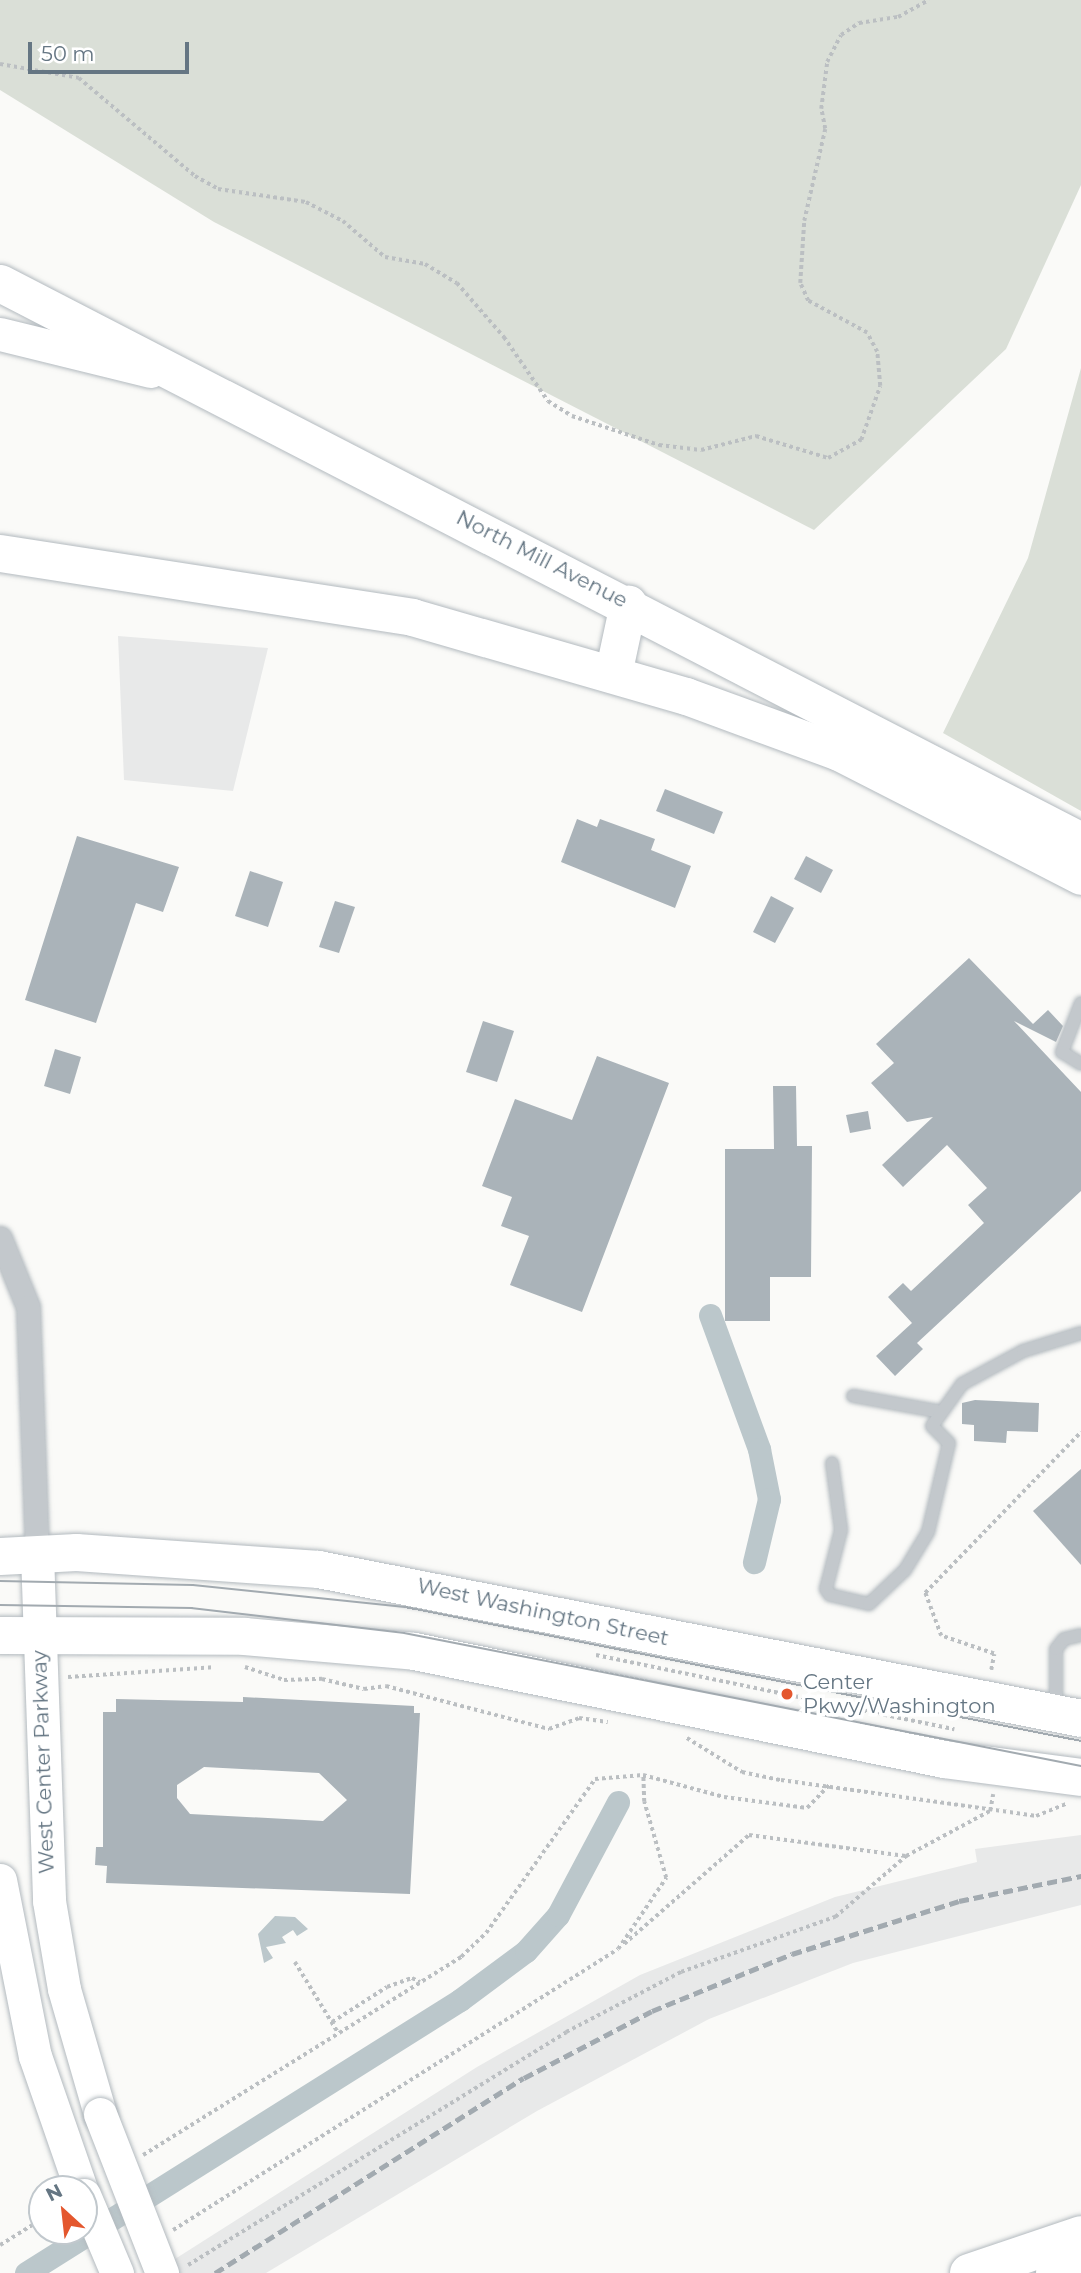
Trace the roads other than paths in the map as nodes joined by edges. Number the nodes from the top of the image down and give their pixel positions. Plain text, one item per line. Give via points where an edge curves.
1 (0, 282) edge
2 (0, 334) edge
3 (207, 386) junction
4 (0, 553) edge
5 (628, 604) junction
6 (613, 674) junction
7 (1081, 841) edge
8 (1081, 876) edge
9 (1081, 1003) edge
10 (1081, 1064) edge
11 (0, 1238) edge
12 (1081, 1333) edge
13 (853, 1396) dead end
14 (942, 1412) junction
15 (832, 1463) dead end
16 (37, 1554) junction
17 (0, 1556) edge
18 (38, 1634) junction
19 (0, 1635) edge
20 (1081, 1635) edge
21 (1069, 1717) edge
22 (1076, 1790) edge
23 (0, 1880) edge
24 (76, 2175) edge
25 (98, 2228) edge
26 (1081, 2235) edge
27 (1081, 2262) edge
28 (117, 2273) edge
29 (162, 2273) edge
30 (969, 2273) edge
31 (1055, 2273) edge

1 - 3 main road, North Mill Avenue
2 - 3 street
3 - 5 main road, North Mill Avenue
4 - 6 main road via 412,617
5 - 6 main road
5 - 7 main road, North Mill Avenue
6 - 8 main road via 839,752
9 - 10 lane via 1062,1052
11 - 16 street, West Center Parkway via 28,1307
12 - 14 lane via 1023,1351 962,1384
13 - 14 lane
14 - 15 lane via 932,1426 949,1443 928,1532 905,1570 869,1604 830,1595 826,1589 841,1530
16 - 17 main road, West Washington Street
16 - 18 street, West Center Parkway
16 - 21 main road, West Washington Street via 256,1562 402,1582
18 - 19 main road
18 - 22 main road via 244,1636 414,1651
18 - 29 street, West Center Parkway, bridge via 51,1914 72,2020 100,2114
20 - 21 lane via 1064,1639 1056,1649
23 - 24 street via 24,2012
25 - 28 street, bridge
26 - 30 highway
27 - 31 highway

